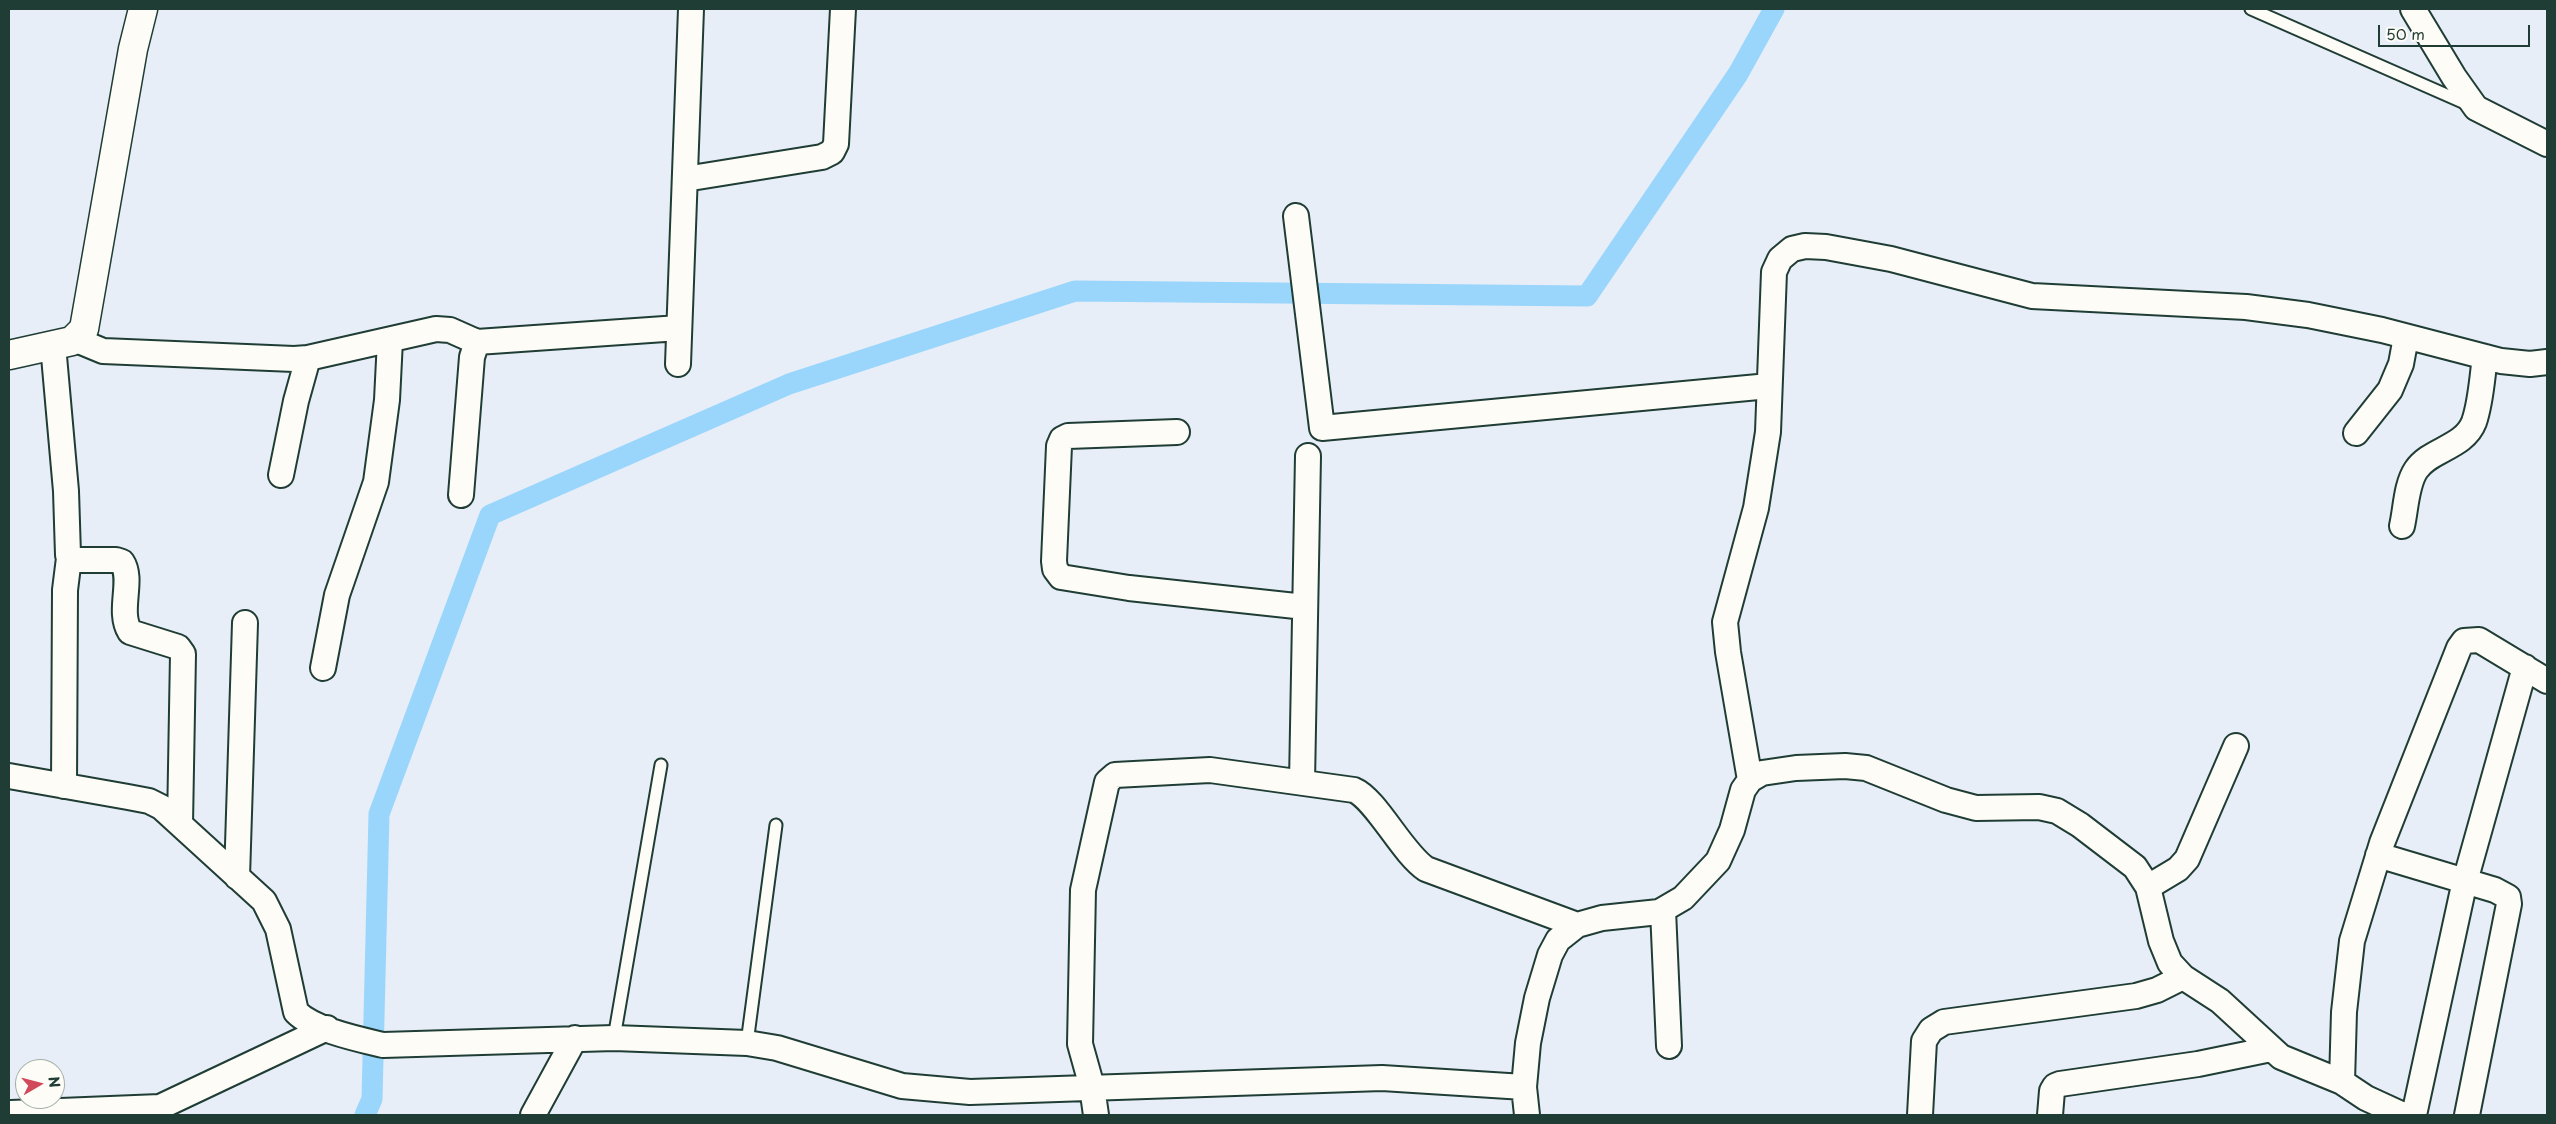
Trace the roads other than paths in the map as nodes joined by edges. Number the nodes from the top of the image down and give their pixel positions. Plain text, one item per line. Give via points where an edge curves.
1 (143, 9) edge
2 (691, 9) edge
3 (842, 9) edge
4 (2251, 9) edge
5 (2413, 9) edge
6 (2476, 108) junction
7 (2547, 144) edge
8 (685, 179) junction
9 (1296, 216) dead end
10 (679, 328) junction
11 (2406, 337) junction
12 (390, 340) junction
13 (64, 342) junction
14 (477, 342) junction
15 (9, 355) edge
16 (2485, 357) junction
17 (308, 358) junction
18 (2547, 362) edge
19 (678, 364) dead end
20 (1769, 386) junction
21 (1177, 432) dead end
22 (2356, 433) dead end
23 (1308, 456) dead end
24 (281, 475) dead end
25 (461, 495) dead end
26 (2402, 526) dead end
27 (69, 558) junction
28 (1305, 607) junction
29 (245, 623) dead end
30 (2525, 667) junction
31 (323, 668) dead end
32 (2547, 681) edge
33 (2236, 746) dead end
34 (661, 765) dead end
35 (9, 776) edge
36 (1750, 780) junction
37 (1302, 782) junction
38 (64, 786) junction
39 (180, 824) junction
40 (776, 825) dead end
41 (2378, 855) junction
42 (237, 877) junction
43 (2465, 882) junction
44 (2148, 887) junction
45 (1663, 910) junction
46 (1577, 925) junction
47 (2183, 977) junction
48 (327, 1028) junction
49 (575, 1038) junction
50 (614, 1038) junction
51 (747, 1043) junction
52 (1669, 1046) dead end
53 (2271, 1049) junction
54 (2342, 1082) junction
55 (1092, 1087) junction
56 (1524, 1087) junction
57 (2365, 1107) edge
58 (11, 1113) dead end
59 (533, 1115) edge
60 (1096, 1115) edge
61 (1527, 1115) edge
62 (1920, 1115) edge
63 (2050, 1115) edge
64 (2403, 1115) edge
65 (2414, 1115) edge
66 (2467, 1115) edge

1 - 13 street via 132,49 84,329
2 - 8 street
3 - 8 street via 836,144 832,152 822,157
4 - 6 lane
5 - 6 street
6 - 7 street
8 - 10 street
9 - 20 street via 1322,428
10 - 14 street
10 - 19 street
11 - 16 street
11 - 20 street via 2308,315 2246,307 2032,296 1890,259 1805,246 1792,249 1780,259 1774,272
11 - 22 street via 2390,390
12 - 14 street via 444,329
12 - 17 street
12 - 31 street via 387,400 376,482 337,595
13 - 15 street
13 - 17 street via 103,351
13 - 27 street
14 - 25 street via 472,357
16 - 18 street via 2530,364
16 - 26 street via 2474,422 2451,447 2416,470
17 - 24 street
20 - 36 street via 1768,432 1756,508 1725,622
21 - 28 street via 1068,436 1062,439 1059,446 1054,561 1057,573 1061,577 1129,588
23 - 28 street
27 - 38 street via 65,590
27 - 39 street via 122,562 125,570 124,621 130,632 178,647 183,654
28 - 37 street
29 - 42 street
30 - 32 street
30 - 41 street via 2479,640 2464,640 2458,648
30 - 43 street
33 - 44 street via 2187,858 2178,869
34 - 50 lane
35 - 38 street
36 - 44 street via 1762,773 1796,768 1866,768 1946,800 1976,808 2039,807 2057,811 2136,867
36 - 45 street via 1743,790 1732,830 1718,861 1683,898
37 - 46 street via 1358,791 1426,869
37 - 55 street via 1199,770 1116,775 1107,782 1083,890 1080,1044
38 - 39 street via 149,801
39 - 42 street
40 - 51 lane
41 - 43 street
41 - 54 street via 2352,941 2344,1012
42 - 48 street via 264,901 274,918 296,1012 302,1018
43 - 65 street
43 - 66 street via 2495,890 2508,897 2509,904
44 - 47 street via 2160,941 2170,963
45 - 46 street via 1602,918
45 - 52 street
46 - 56 street via 1558,940 1550,955 1528,1042
47 - 53 street via 2227,1007
47 - 62 street via 2136,996 1944,1022 1931,1030 1924,1041
48 - 49 street via 383,1045
48 - 58 street via 149,1110
49 - 50 street
49 - 59 street
50 - 51 street
51 - 55 street via 777,1048 912,1087 970,1092
53 - 54 street
53 - 63 street via 2198,1064 2060,1084 2052,1091
54 - 57 street
55 - 56 street via 1382,1078
55 - 60 street
56 - 61 street
57 - 64 street

